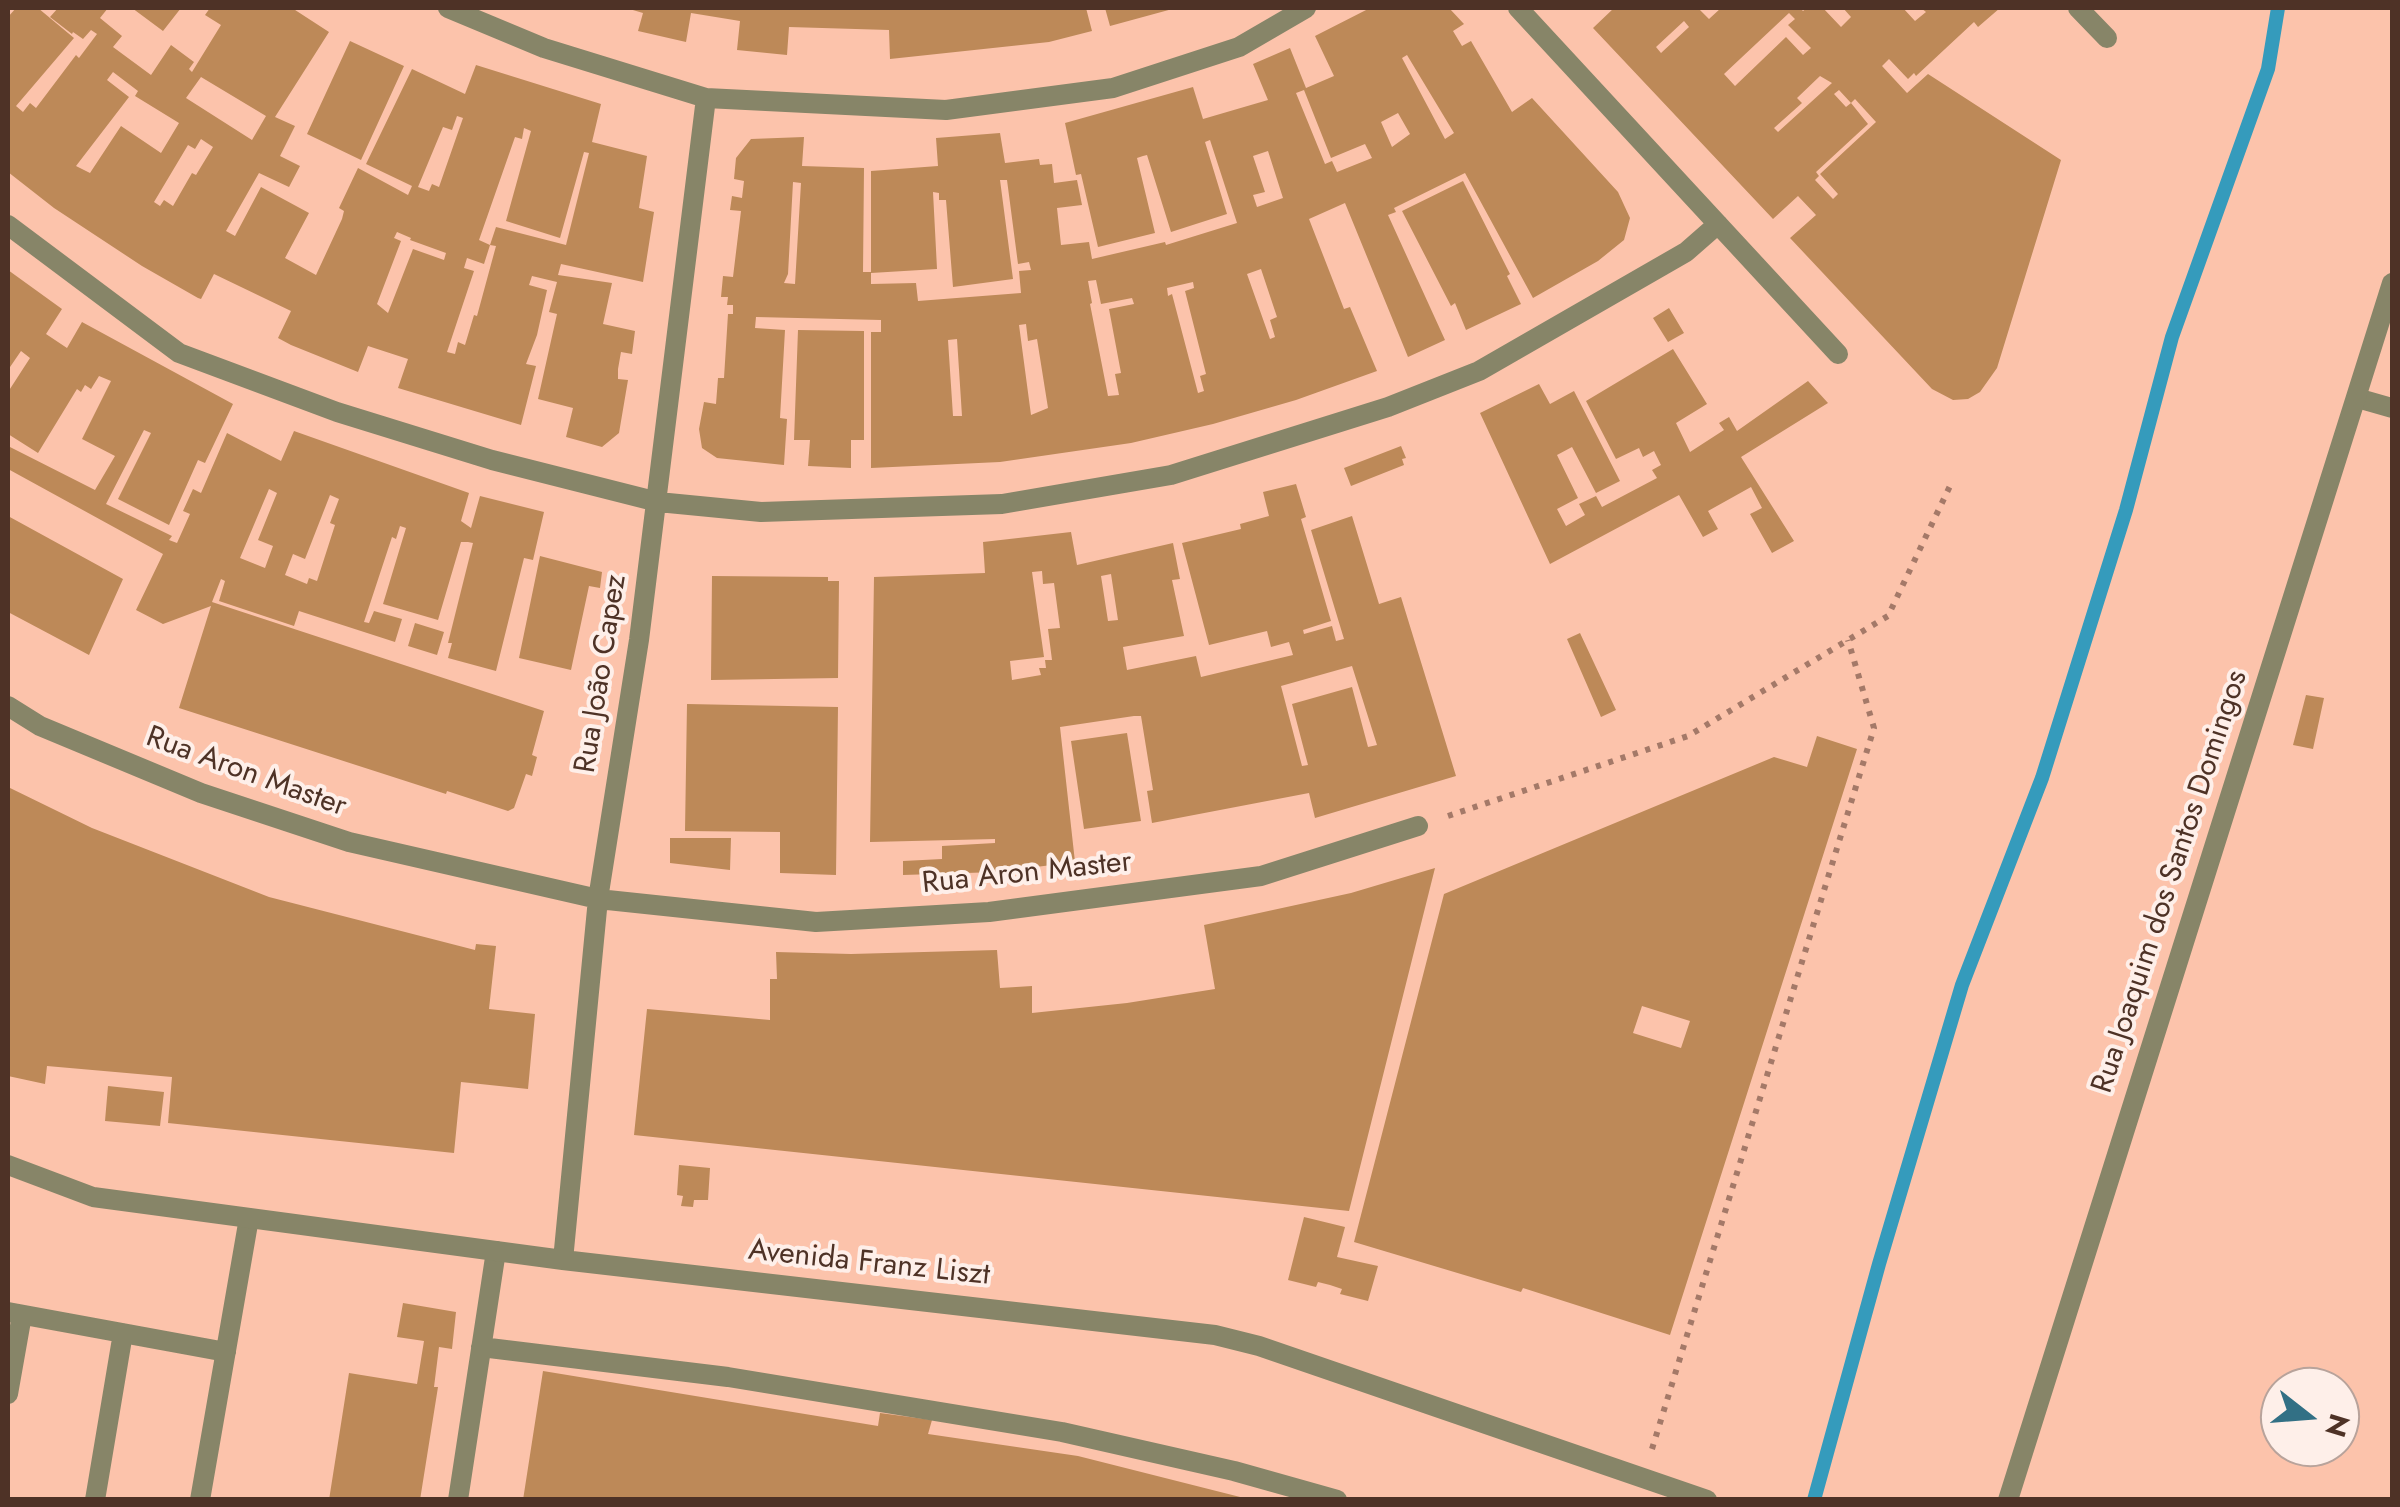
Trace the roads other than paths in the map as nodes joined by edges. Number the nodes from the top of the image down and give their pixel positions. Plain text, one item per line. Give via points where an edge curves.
1 (448, 8) edge
2 (1306, 8) edge
3 (1518, 8) edge
4 (2078, 8) edge
5 (2107, 38) dead end
6 (706, 98) junction
7 (1718, 224) junction
8 (8, 225) edge
9 (2392, 282) edge
10 (1838, 354) dead end
11 (2357, 398) junction
12 (2392, 408) edge
13 (658, 502) junction
14 (8, 706) edge
15 (1418, 826) road end
16 (598, 898) junction
17 (8, 1165) edge
18 (249, 1218) junction
19 (496, 1251) junction
20 (563, 1260) junction
21 (15, 1314) edge
22 (123, 1333) junction
23 (481, 1347) junction
24 (226, 1352) junction
25 (8, 1394) edge
26 (95, 1500) edge
27 (200, 1500) edge
28 (458, 1500) edge
29 (1337, 1500) edge
30 (1707, 1500) edge
31 (2008, 1500) edge

1 - 6 street via 544,48
2 - 6 street via 1239,48 1113,88 946,110
3 - 7 street
4 - 5 street
6 - 13 street, Rua João Capez
7 - 10 street
7 - 13 street via 1686,252 1479,371 1171,475 1002,504 761,512
8 - 13 street via 179,353 337,412
9 - 11 street, Rua Joaquim dos Santos Domingos
11 - 12 street
11 - 31 street, Rua Joaquim dos Santos Domingos
13 - 16 street, Rua João Capez
14 - 16 street, Rua Aron Master via 40,726 201,793 330,836
15 - 16 street, Rua Aron Master via 1261,876 989,912 816,922
16 - 20 street, Rua João Capez
17 - 18 street, Avenida Franz Liszt via 93,1197
18 - 19 street, Avenida Franz Liszt
18 - 24 street
19 - 20 street, Avenida Franz Liszt
19 - 23 street
20 - 30 street, Avenida Franz Liszt via 1215,1335
21 - 22 street
21 - 25 street
22 - 24 street
22 - 26 street
23 - 28 street
23 - 29 street via 728,1377 1062,1432
24 - 27 street

